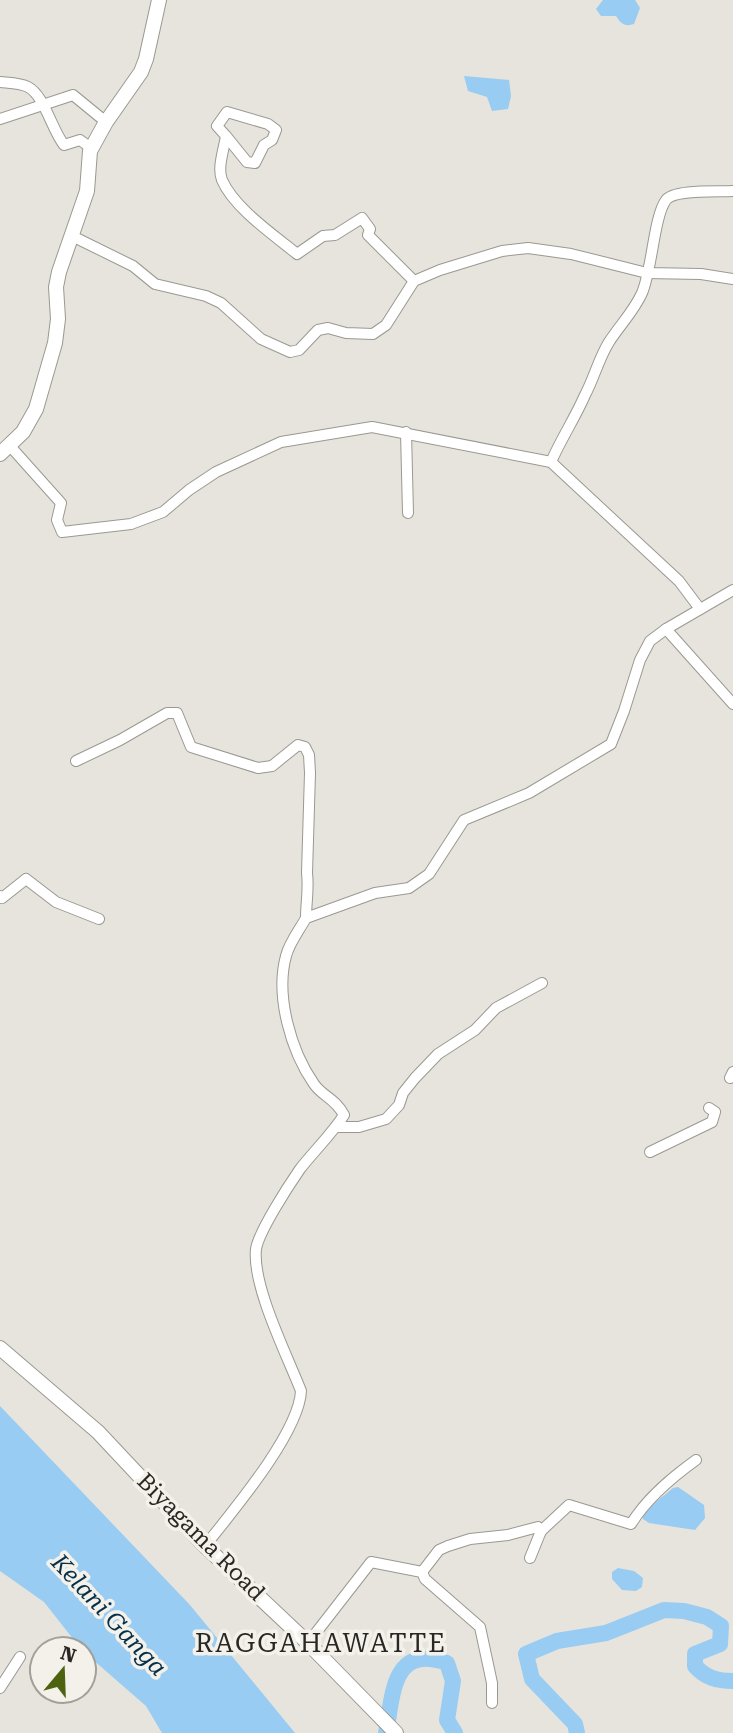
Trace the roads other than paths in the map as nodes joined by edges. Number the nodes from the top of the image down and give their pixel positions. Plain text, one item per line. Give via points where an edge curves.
1 (159, 0) edge
2 (0, 82) edge
3 (42, 106) junction
4 (0, 119) edge
5 (106, 122) junction
6 (226, 136) junction
7 (91, 148) junction
8 (733, 191) edge
9 (72, 236) junction
10 (648, 273) junction
11 (733, 279) edge
12 (414, 281) junction
13 (406, 432) junction
14 (5, 450) edge
15 (551, 462) junction
16 (408, 513) dead end
17 (733, 590) edge
18 (700, 609) junction
19 (666, 629) junction
20 (733, 704) edge
21 (76, 761) dead end
22 (0, 896) edge
23 (306, 918) junction
24 (99, 919) dead end
25 (542, 982) dead end
26 (709, 1108) dead end
27 (336, 1127) junction
28 (650, 1152) dead end
29 (0, 1348) edge
30 (696, 1460) dead end
31 (541, 1531) junction
32 (205, 1546) junction
33 (530, 1558) dead end
34 (422, 1572) junction
35 (308, 1643) junction
36 (20, 1657) dead end
37 (0, 1688) edge
38 (492, 1703) dead end
39 (397, 1733) edge

1 - 5 main road via 141,72
2 - 3 street via 29,88
3 - 4 street
3 - 5 street via 73,95
3 - 7 street via 64,145 80,141
5 - 7 main road
6 - 6 street via 247,162 255,163 276,130 227,112 217,126
6 - 12 street via 222,179 257,221 297,254 362,218 370,229 368,235
7 - 9 main road via 87,191
8 - 10 street via 670,196 659,219
9 - 12 street via 133,267 155,284 220,303 261,339 290,352 299,350 318,330 373,334 386,325
9 - 14 main road via 56,287 55,343 43,383 30,422
10 - 11 street
10 - 12 street via 528,248 502,251
10 - 15 street via 643,292 610,340
13 - 14 street via 372,427 281,442 216,472 163,512 131,524 62,532 57,520 61,503
13 - 15 street
13 - 16 street
15 - 18 street via 679,580
17 - 18 street
18 - 19 street
19 - 20 street
19 - 23 street via 650,641 640,660 611,744 530,793 464,820 429,874 409,888 375,893
21 - 23 street via 167,713 177,713 191,747 258,768 272,766 298,745 305,747 310,773
22 - 24 street via 26,879 56,902
23 - 27 street via 286,955 283,1009 298,1055 315,1087 337,1102 344,1115
25 - 27 street via 496,1008 475,1030 438,1054 386,1119 359,1127
26 - 28 street via 715,1112 712,1122
27 - 32 street via 300,1170 257,1246 256,1271 301,1391 300,1402 256,1481
29 - 32 main road, Biyagama Road via 98,1432
30 - 31 street via 663,1486 631,1524 569,1505
31 - 33 street
31 - 34 street via 534,1527 447,1546
32 - 35 main road, Biyagama Road
34 - 35 street via 371,1562
34 - 38 street via 480,1627
35 - 39 main road, Biyagama Road
36 - 37 street

